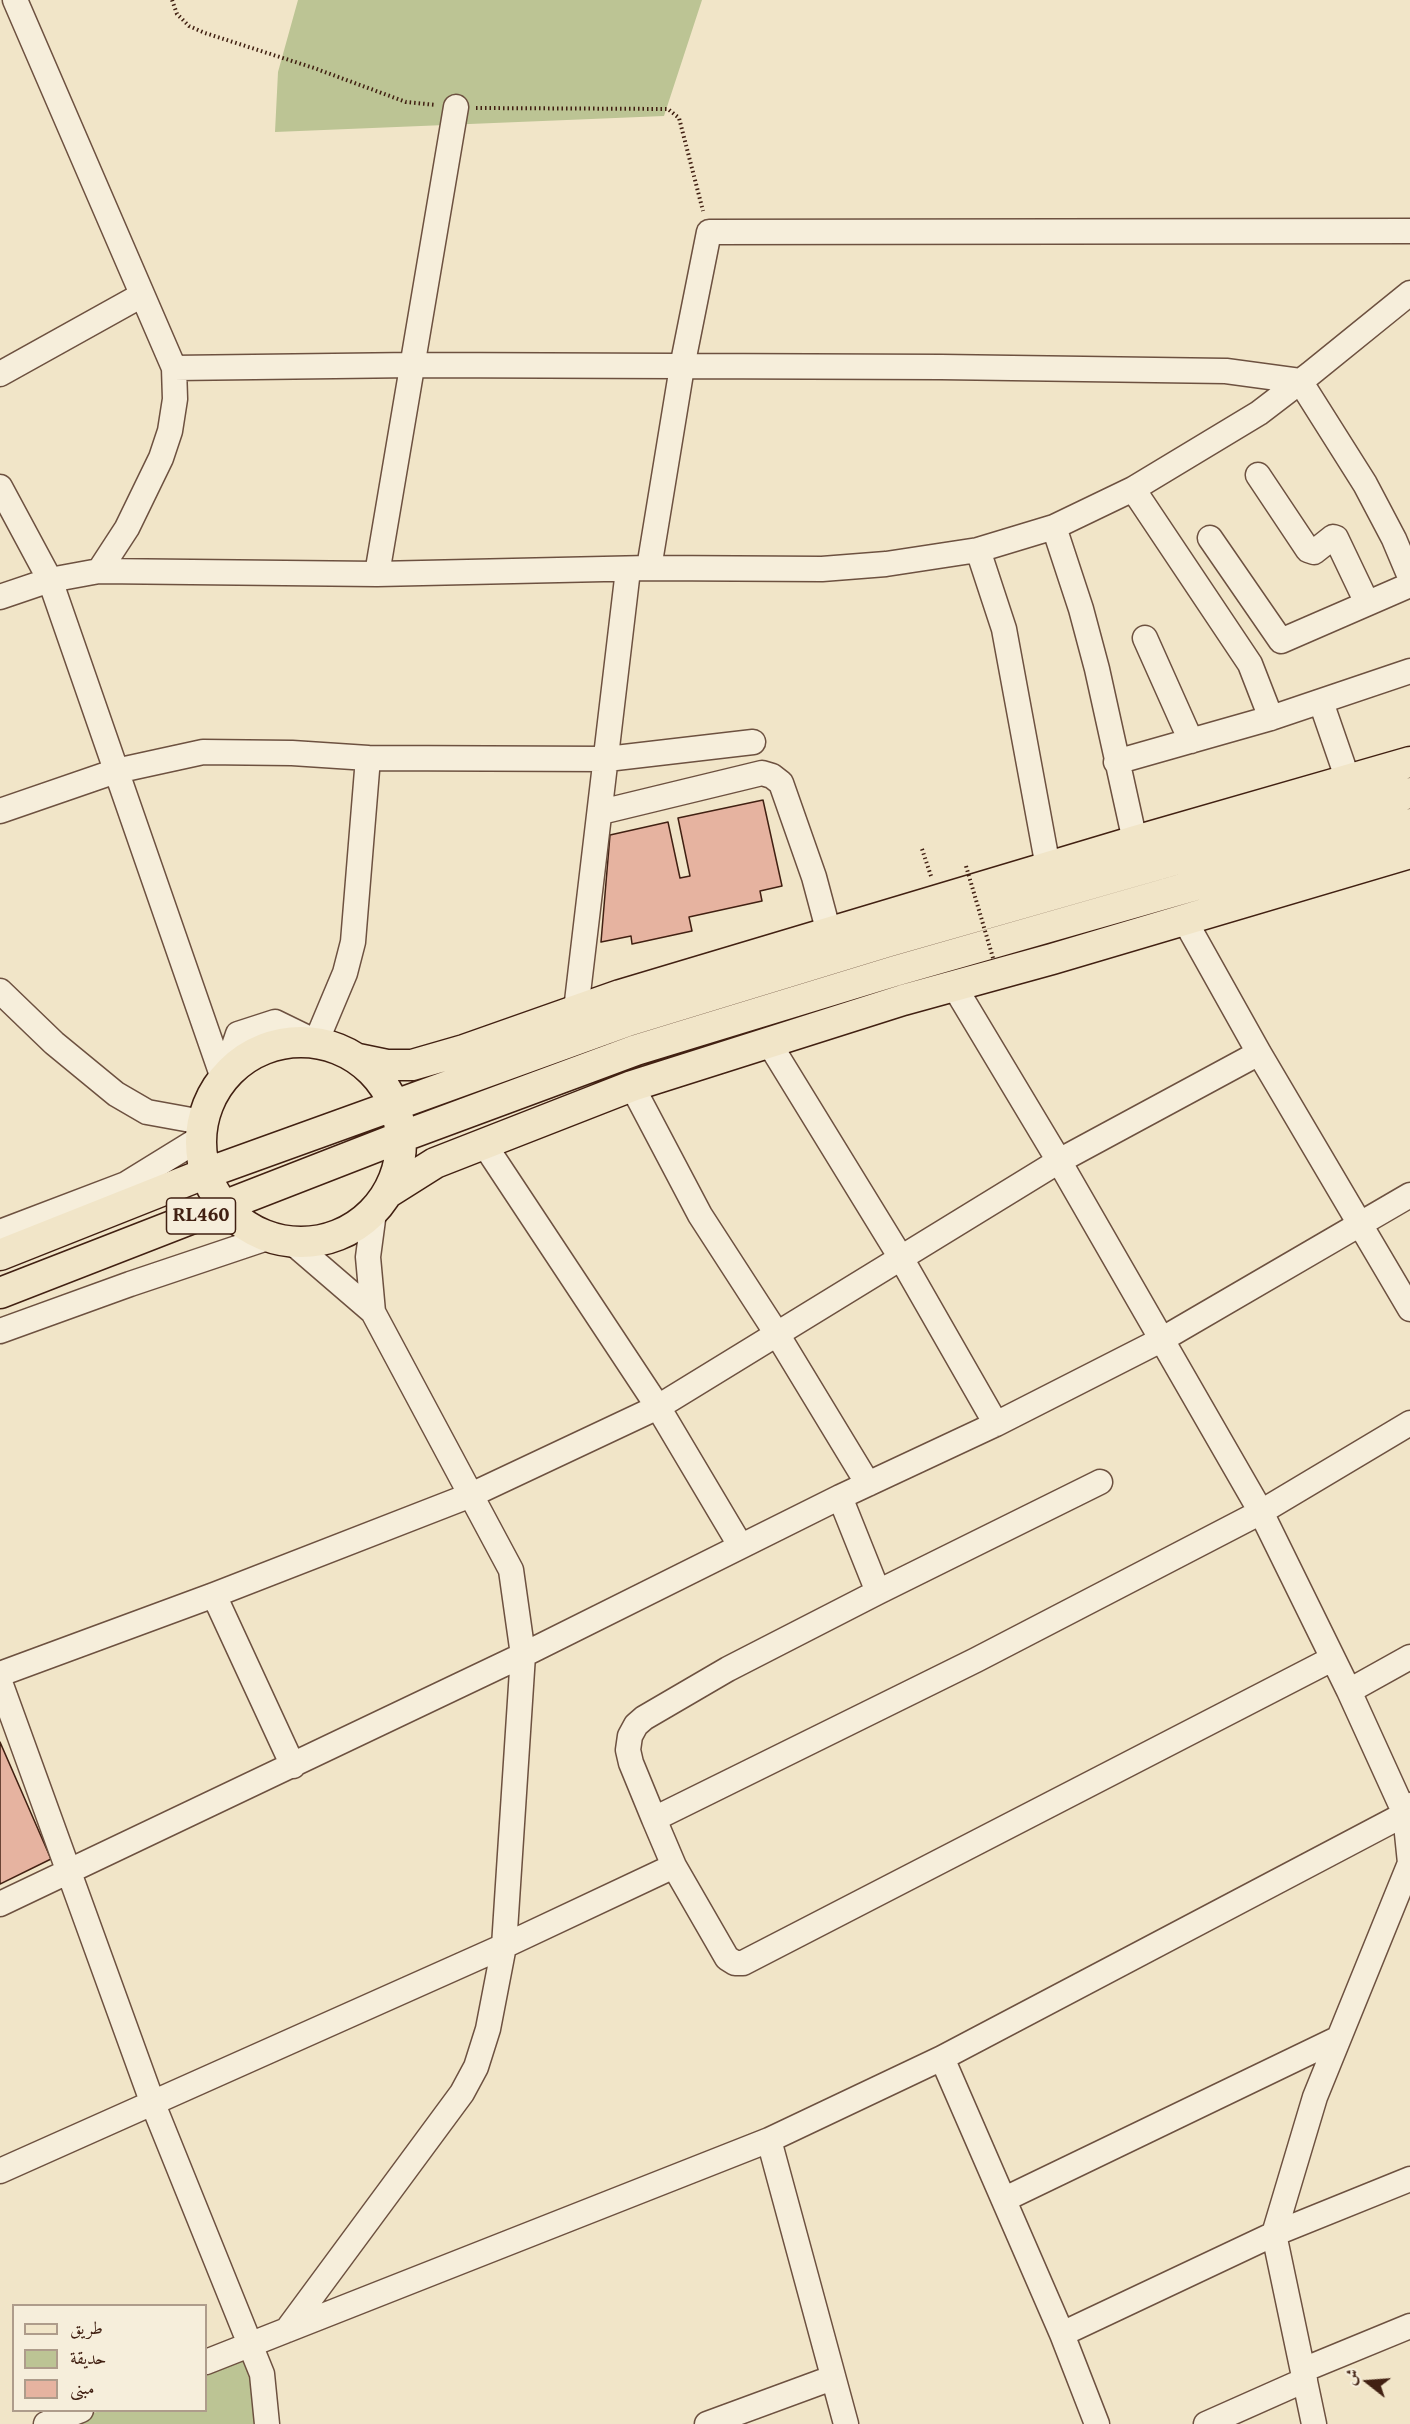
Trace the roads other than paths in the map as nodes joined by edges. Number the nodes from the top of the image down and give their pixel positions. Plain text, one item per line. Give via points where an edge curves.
1 (15, 0) edge
2 (456, 107) dead end
3 (1410, 231) edge
4 (1410, 293) edge
5 (142, 295) junction
6 (414, 365) junction
7 (682, 367) junction
8 (174, 368) junction
9 (0, 374) edge
10 (1300, 381) junction
11 (1258, 475) dead end
12 (0, 487) edge
13 (1133, 489) junction
14 (1054, 527) junction
15 (1402, 535) edge
16 (1210, 538) dead end
17 (978, 550) junction
18 (638, 569) junction
19 (99, 571) junction
20 (377, 574) junction
21 (1410, 577) edge
22 (50, 580) junction
23 (1410, 585) edge
24 (0, 597) edge
25 (1367, 603) junction
26 (1145, 638) dead end
27 (1410, 670) edge
28 (1321, 702) junction
29 (1271, 717) junction
30 (1191, 741) junction
31 (753, 742) dead end
32 (368, 758) junction
33 (607, 759) junction
34 (1116, 762) junction
35 (1410, 762) edge
36 (116, 771) junction
37 (1347, 780) junction
38 (1410, 793) edge
39 (0, 811) edge
40 (601, 812) junction
41 (1410, 824) edge
42 (1135, 841) junction
43 (1410, 853) edge
44 (1366, 865) junction
45 (1048, 867) junction
46 (1195, 884) junction
47 (1184, 920) junction
48 (829, 933) junction
49 (954, 986) junction
50 (1, 993) edge
51 (576, 1010) junction
52 (316, 1042) junction
53 (769, 1042) junction
54 (1258, 1053) junction
55 (358, 1059) junction
56 (223, 1078) junction
57 (632, 1086) junction
58 (394, 1105) junction
59 (201, 1131) junction
60 (401, 1137) junction
61 (484, 1144) junction
62 (1059, 1161) junction
63 (204, 1174) junction
64 (1410, 1195) edge
65 (381, 1202) junction
66 (223, 1207) junction
67 (1361, 1224) junction
68 (0, 1232) edge
69 (281, 1241) junction
70 (0, 1255) edge
71 (901, 1258) junction
72 (0, 1293) edge
73 (1410, 1309) edge
74 (373, 1312) junction
75 (0, 1331) edge
76 (777, 1334) junction
77 (1161, 1340) junction
78 (658, 1407) junction
79 (1410, 1423) edge
80 (996, 1424) junction
81 (1100, 1482) dead end
82 (868, 1484) junction
83 (471, 1496) junction
84 (840, 1497) junction
85 (1261, 1512) junction
86 (740, 1545) junction
87 (878, 1592) junction
88 (214, 1595) junction
89 (523, 1655) junction
90 (1410, 1657) edge
91 (1332, 1659) junction
92 (0, 1674) edge
93 (0, 1682) edge
94 (1349, 1691) junction
95 (292, 1766) junction
96 (1407, 1809) edge
97 (654, 1819) junction
98 (1410, 1863) edge
99 (674, 1866) junction
100 (68, 1872) junction
101 (0, 1904) edge
102 (504, 1946) junction
103 (1337, 2039) junction
104 (942, 2058) junction
105 (153, 2104) junction
106 (769, 2140) junction
107 (0, 2171) edge
108 (1410, 2179) edge
109 (1005, 2199) junction
110 (1274, 2234) junction
111 (1410, 2326) edge
112 (287, 2330) junction
113 (1062, 2334) junction
114 (251, 2344) junction
115 (207, 2362) edge
116 (1304, 2375) junction
117 (832, 2378) junction
118 (76, 2412) edge
119 (46, 2424) edge
120 (267, 2424) edge
121 (707, 2424) edge
122 (846, 2424) edge
123 (1097, 2424) edge
124 (1206, 2424) edge
125 (1314, 2424) edge

1 - 5 street
2 - 6 street
3 - 7 street via 709,232
4 - 10 street
5 - 8 street
5 - 9 street
6 - 7 street
6 - 8 street
6 - 20 street
7 - 10 street via 1226,371
7 - 18 street
8 - 19 street via 175,399 161,458 127,528
10 - 13 street via 1258,413
10 - 15 street
11 - 25 street via 1308,550 1314,552 1336,538
12 - 22 street
13 - 14 street
13 - 29 street via 1250,664
14 - 17 street
14 - 34 street via 1097,669
15 - 21 street
16 - 25 street via 1281,641
17 - 18 street via 822,569
17 - 45 street via 1004,629
18 - 20 street
18 - 33 street
19 - 20 street
19 - 22 street
22 - 24 street
22 - 36 street
23 - 25 street
26 - 30 street
27 - 28 street
28 - 29 street
28 - 37 street
29 - 30 street
30 - 34 street
31 - 33 street
32 - 33 street
32 - 36 street via 203,752
32 - 52 street via 353,942 345,973
33 - 40 street
34 - 42 street
35 - 37 main road
36 - 39 street
36 - 56 street
37 - 42 main road
38 - 58 main road via 864,949 628,1021
40 - 48 street via 762,773 772,776 781,783
40 - 51 street
41 - 46 main road
42 - 45 main road
43 - 44 main road
44 - 46 main road
44 - 47 main road
45 - 48 main road
46 - 60 main road via 636,1050
47 - 49 main road
47 - 54 street
48 - 51 main road
49 - 53 main road
49 - 62 street
50 - 59 street via 116,1094 147,1112
51 - 55 main road via 412,1065
52 - 55 main road
52 - 56 main road via 282,1043 249,1055
53 - 57 main road
53 - 71 street
54 - 62 street
54 - 67 street
55 - 58 main road via 380,1079
56 - 59 main road via 209,1099
57 - 61 main road
57 - 76 street via 700,1215
58 - 60 main road
58 - 63 main road, RL460
59 - 63 main road
59 - 68 street via 126,1184
60 - 65 main road via 399,1165
60 - 66 main road, RL460
61 - 65 main road via 435,1163
61 - 78 street
62 - 71 street
62 - 77 street
63 - 66 main road
63 - 70 main road, RL460
64 - 67 street
65 - 69 main road via 351,1230 323,1241
65 - 74 street via 368,1257
66 - 69 main road via 243,1226
66 - 72 main road, RL460
67 - 73 street
67 - 77 street
69 - 74 street
69 - 75 street via 130,1284
71 - 76 street
71 - 80 street
74 - 83 street
76 - 78 street
76 - 82 street
77 - 80 street
77 - 85 street
78 - 83 street
78 - 86 street
79 - 85 street
80 - 82 street
81 - 87 street
82 - 84 street
83 - 88 street
83 - 89 street via 511,1570
84 - 86 street
84 - 87 street
85 - 91 street
85 - 97 street via 976,1660
86 - 89 street
87 - 97 street via 728,1669 636,1725 630,1737 629,1757
88 - 92 street
88 - 95 street
89 - 95 street
89 - 102 street
90 - 94 street
91 - 94 street
91 - 99 street via 743,1964 727,1958
93 - 100 street
94 - 96 street
95 - 100 street
96 - 98 street
96 - 104 street
97 - 99 street
98 - 103 street
99 - 102 street
100 - 101 street
100 - 105 street
102 - 105 street
102 - 112 street via 488,2029 476,2067 462,2093
103 - 109 street
103 - 110 street via 1315,2097
104 - 106 street
104 - 109 street
105 - 107 street
105 - 114 street
106 - 112 street
106 - 117 street
108 - 110 street
109 - 113 street
110 - 113 street
110 - 116 street
111 - 116 street
112 - 114 street
113 - 123 street
114 - 115 street
114 - 120 street via 262,2374
116 - 124 street
116 - 125 street
117 - 121 street
117 - 122 street
118 - 119 street

